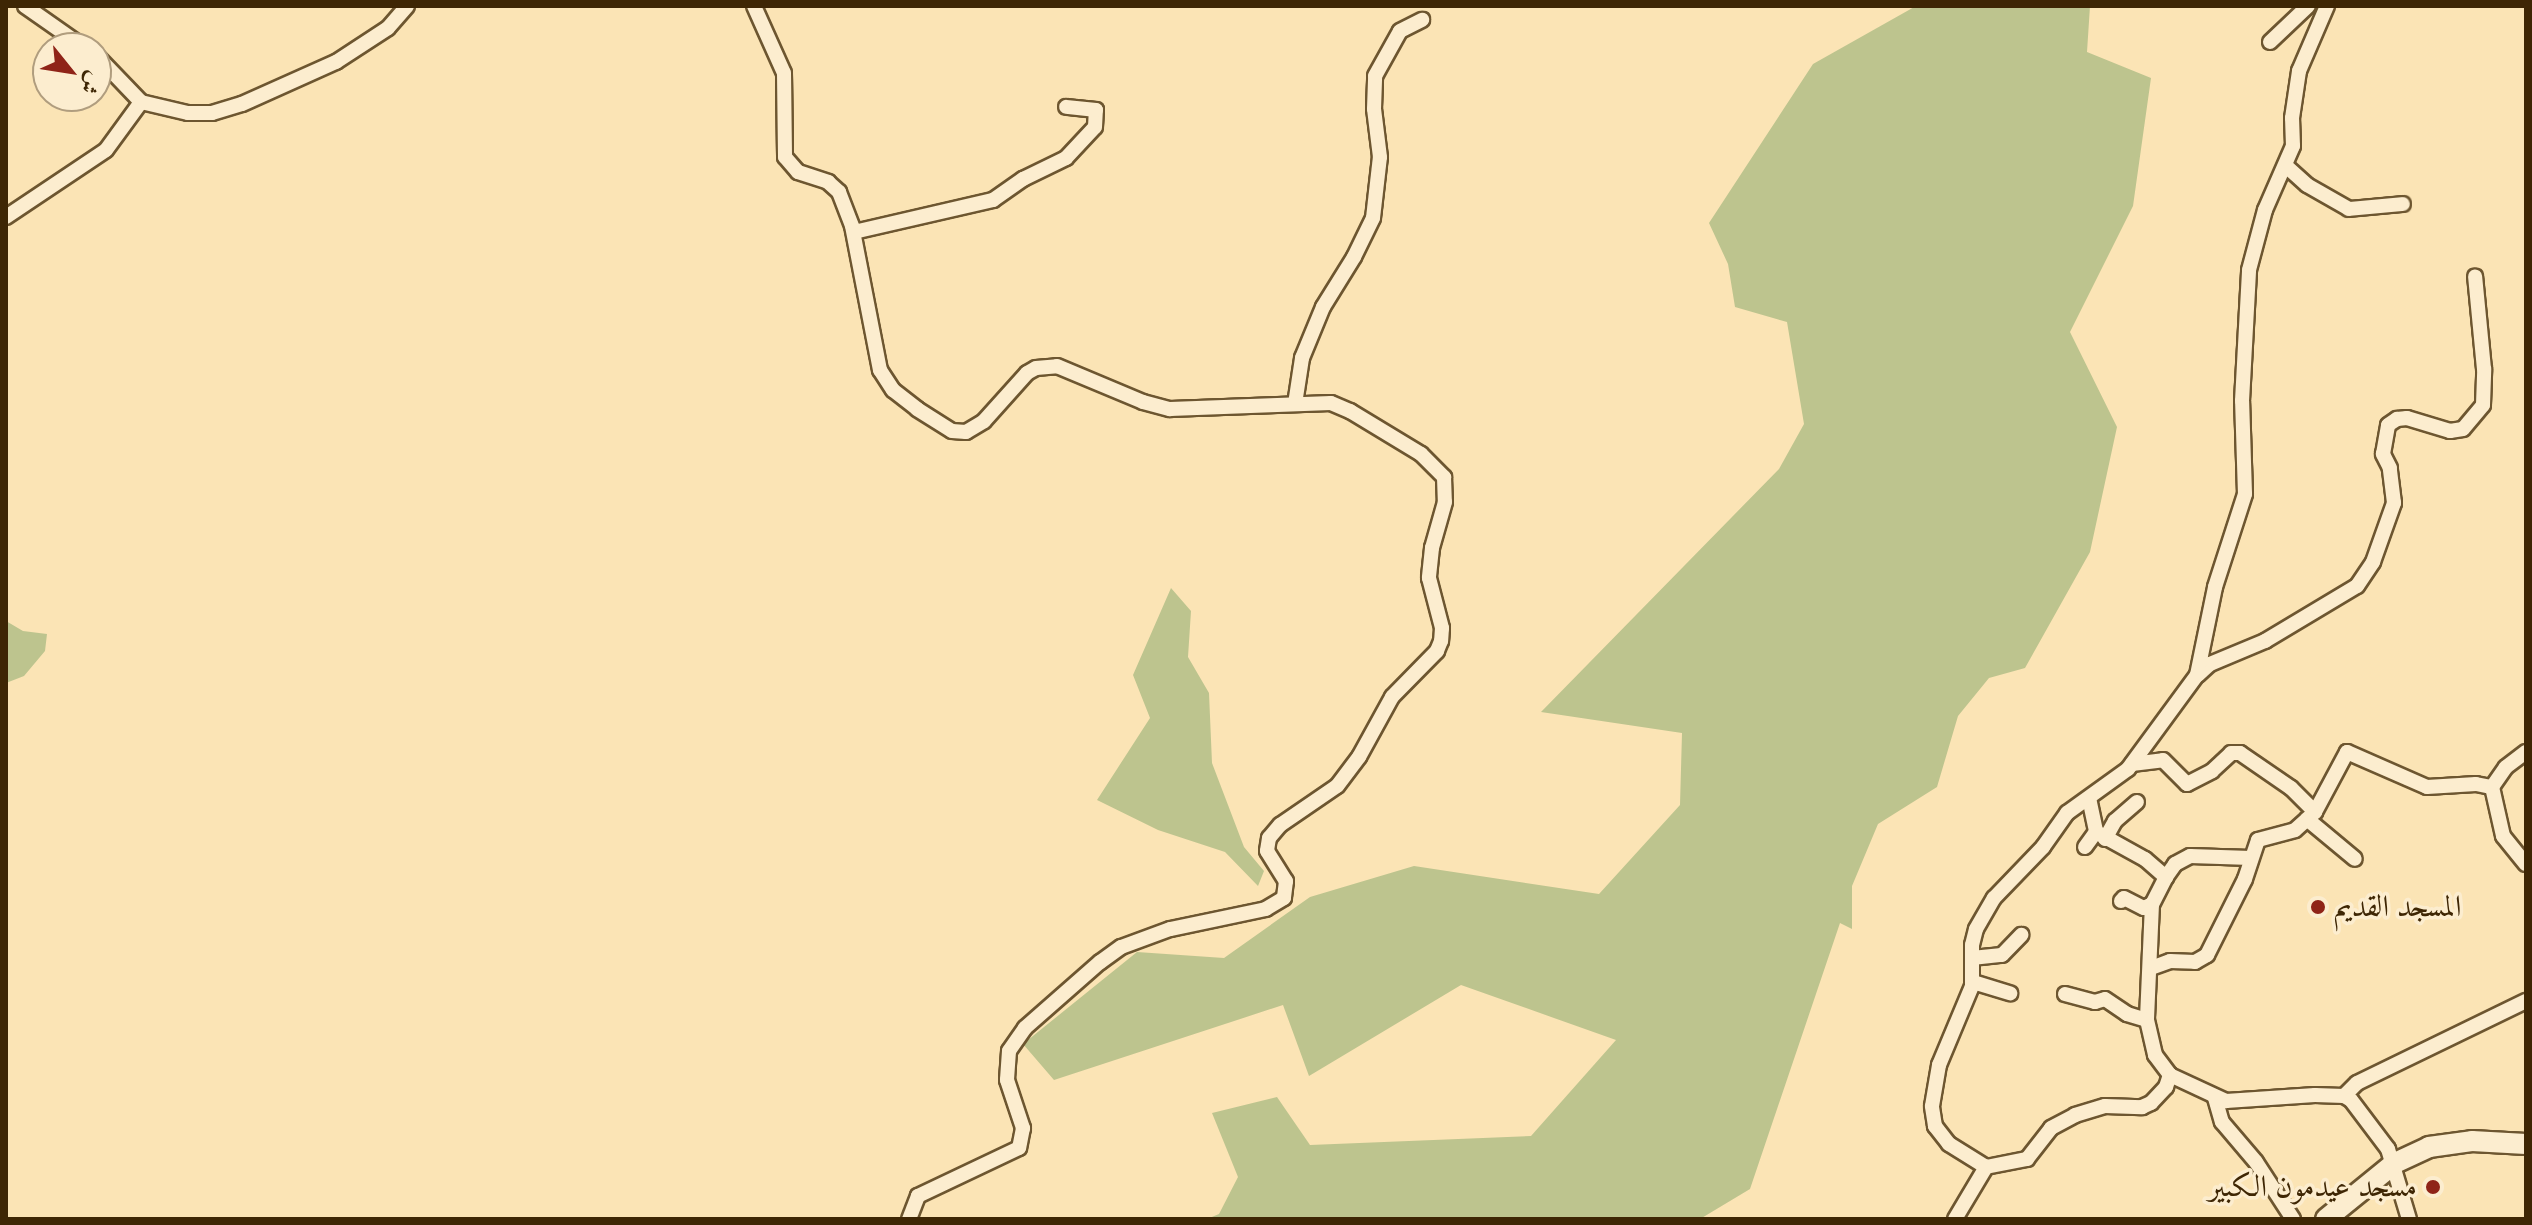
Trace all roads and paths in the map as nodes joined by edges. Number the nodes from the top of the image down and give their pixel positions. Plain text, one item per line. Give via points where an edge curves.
1 (407, 6) edge
2 (754, 6) edge
3 (2308, 6) edge
4 (2327, 6) edge
5 (27, 7) edge
6 (1422, 20) dead end
7 (62, 32) edge
8 (2270, 42) dead end
9 (112, 72) edge
10 (141, 102) junction
11 (1066, 107) dead end
12 (2286, 166) junction
13 (2403, 204) dead end
14 (6, 217) edge
15 (854, 232) junction
16 (2475, 276) dead end
17 (1295, 404) junction
18 (2197, 675) junction
19 (2526, 752) edge
20 (2132, 764) junction
21 (2492, 787) junction
22 (2089, 798) junction
23 (2137, 802) dead end
24 (2311, 816) junction
25 (2101, 836) junction
26 (2085, 847) dead end
27 (2251, 858) junction
28 (2355, 859) dead end
29 (2526, 864) edge
30 (2166, 877) junction
31 (2121, 901) dead end
32 (2152, 904) junction
33 (2021, 935) dead end
34 (1972, 958) junction
35 (2151, 968) junction
36 (1973, 982) junction
37 (2010, 993) dead end
38 (2065, 994) dead end
39 (2526, 1001) edge
40 (2147, 1020) junction
41 (2170, 1075) junction
42 (2344, 1096) junction
43 (2215, 1098) junction
44 (2526, 1144) edge
45 (2395, 1163) junction
46 (1986, 1167) junction
47 (909, 1219) edge
48 (1955, 1219) edge
49 (2293, 1219) edge
50 (2326, 1219) edge
51 (2409, 1219) edge

1 - 10 street via 388,28 336,62 242,104 188,113
2 - 15 street via 784,73 785,157 798,172 835,186
3 - 8 street
4 - 12 street via 2299,71 2293,146
5 - 7 street
6 - 17 street via 1400,31 1375,76 1380,157 1373,218 1323,307 1302,358
9 - 10 street
10 - 14 street via 106,150
11 - 15 street via 1096,110 1095,127 1066,158 993,200
12 - 13 street via 2349,209
12 - 18 street via 2265,210 2249,270 2242,401 2245,494 2215,587
15 - 17 street via 883,377 917,409 952,431 980,425 1027,373 1044,366 1068,368 1157,407
16 - 18 street via 2483,405 2463,429 2450,431 2407,418 2388,425 2383,454 2394,503 2373,562 2357,586
17 - 47 street via 1339,405 1441,470 1445,502 1429,578 1442,628 1437,651 1392,697 1337,786 1269,838 1267,851 1286,881 1284,898 1266,909 1170,929 1121,947 1100,962 1025,1028 1009,1051 1007,1080 1023,1128 1019,1148 918,1196
18 - 20 street
19 - 21 street
20 - 22 street
20 - 24 street via 2163,760 2187,784 2231,753 2240,753 2291,788
21 - 24 street via 2427,787 2347,752
21 - 29 street via 2503,836
22 - 25 street
22 - 34 street via 2067,813 1994,898 1976,929
23 - 25 street
24 - 27 street via 2295,830 2263,836
24 - 28 street
25 - 26 street
25 - 30 street via 2145,859
27 - 30 street via 2190,856
27 - 35 street via 2207,955 2195,962 2170,961
30 - 32 street
31 - 32 street via 2144,908
32 - 35 street
33 - 34 street via 2002,955
34 - 36 street
35 - 40 street
36 - 37 street
36 - 46 street via 1939,1065 1932,1106 1935,1126 1949,1144
38 - 40 street via 2095,1002 2105,999
39 - 42 street via 2357,1083
40 - 41 street via 2155,1055
41 - 43 street
41 - 46 street via 2151,1103 2105,1106 2075,1115 2051,1128 2027,1159
42 - 43 street
42 - 45 street via 2368,1118
43 - 49 street via 2222,1122
44 - 45 street via 2451,1143
45 - 50 street
45 - 51 street
46 - 48 street

